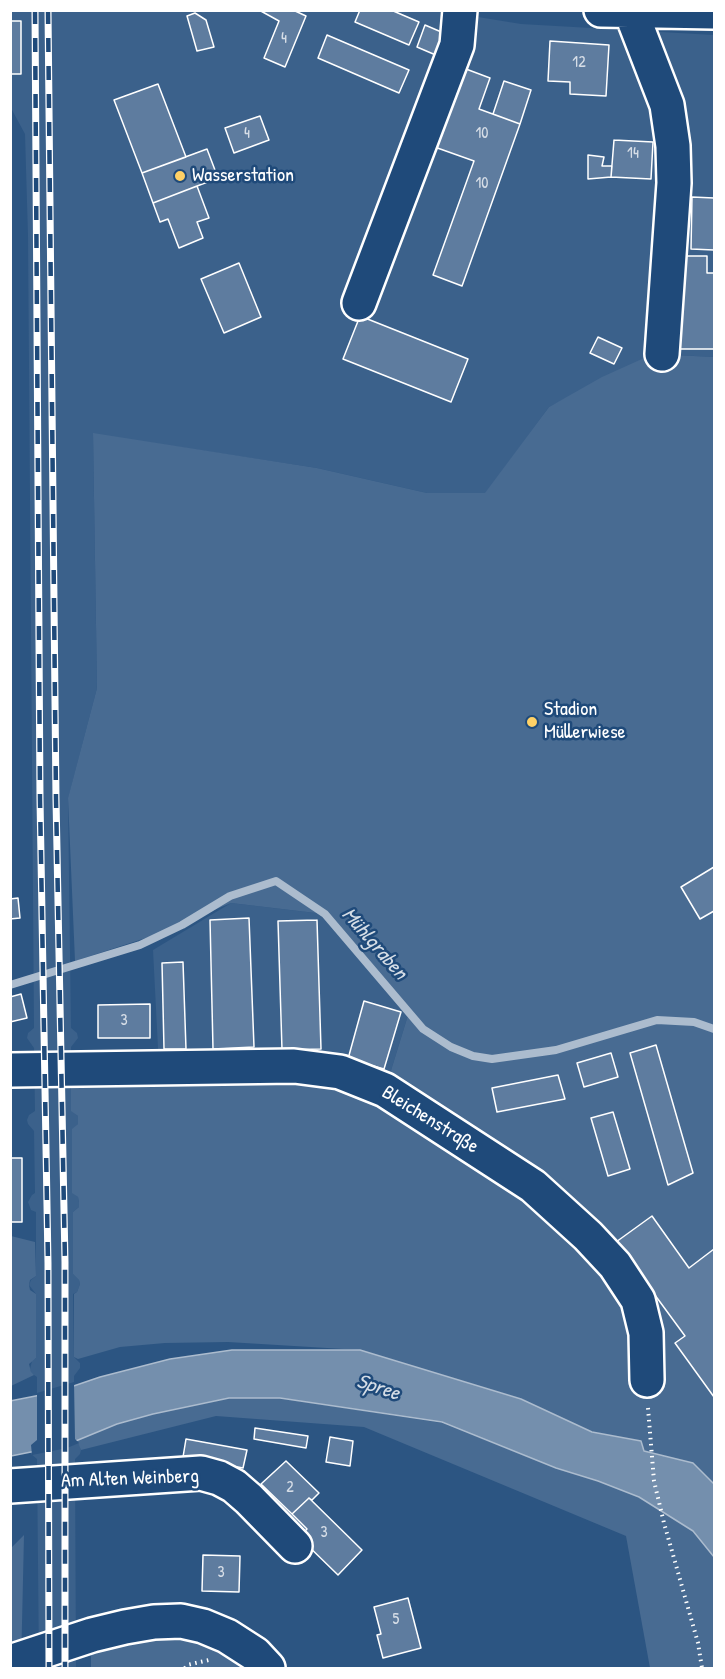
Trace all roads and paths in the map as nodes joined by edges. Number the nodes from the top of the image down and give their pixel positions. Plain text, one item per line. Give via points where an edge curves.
1 (460, 10) edge
2 (616, 11) edge
3 (714, 12) edge
4 (359, 303) dead end
5 (662, 354) dead end
6 (10, 1070) edge
7 (647, 1380) dead end
8 (649, 1435) dead end
9 (10, 1486) edge
10 (294, 1546) dead end
11 (10, 1662) edge
12 (268, 1668) edge
13 (702, 1668) edge

1 - 4 street via 457,45
2 - 3 street
2 - 5 street via 667,105 673,146
6 - 7 street, Bleichenstraße via 294,1066 340,1072 386,1090 532,1186 615,1265 638,1300 646,1333
8 - 13 path via 663,1523
9 - 10 street, Am Alten Weinberg via 201,1473 234,1486
11 - 12 street via 125,1627 181,1621 227,1636 255,1654

